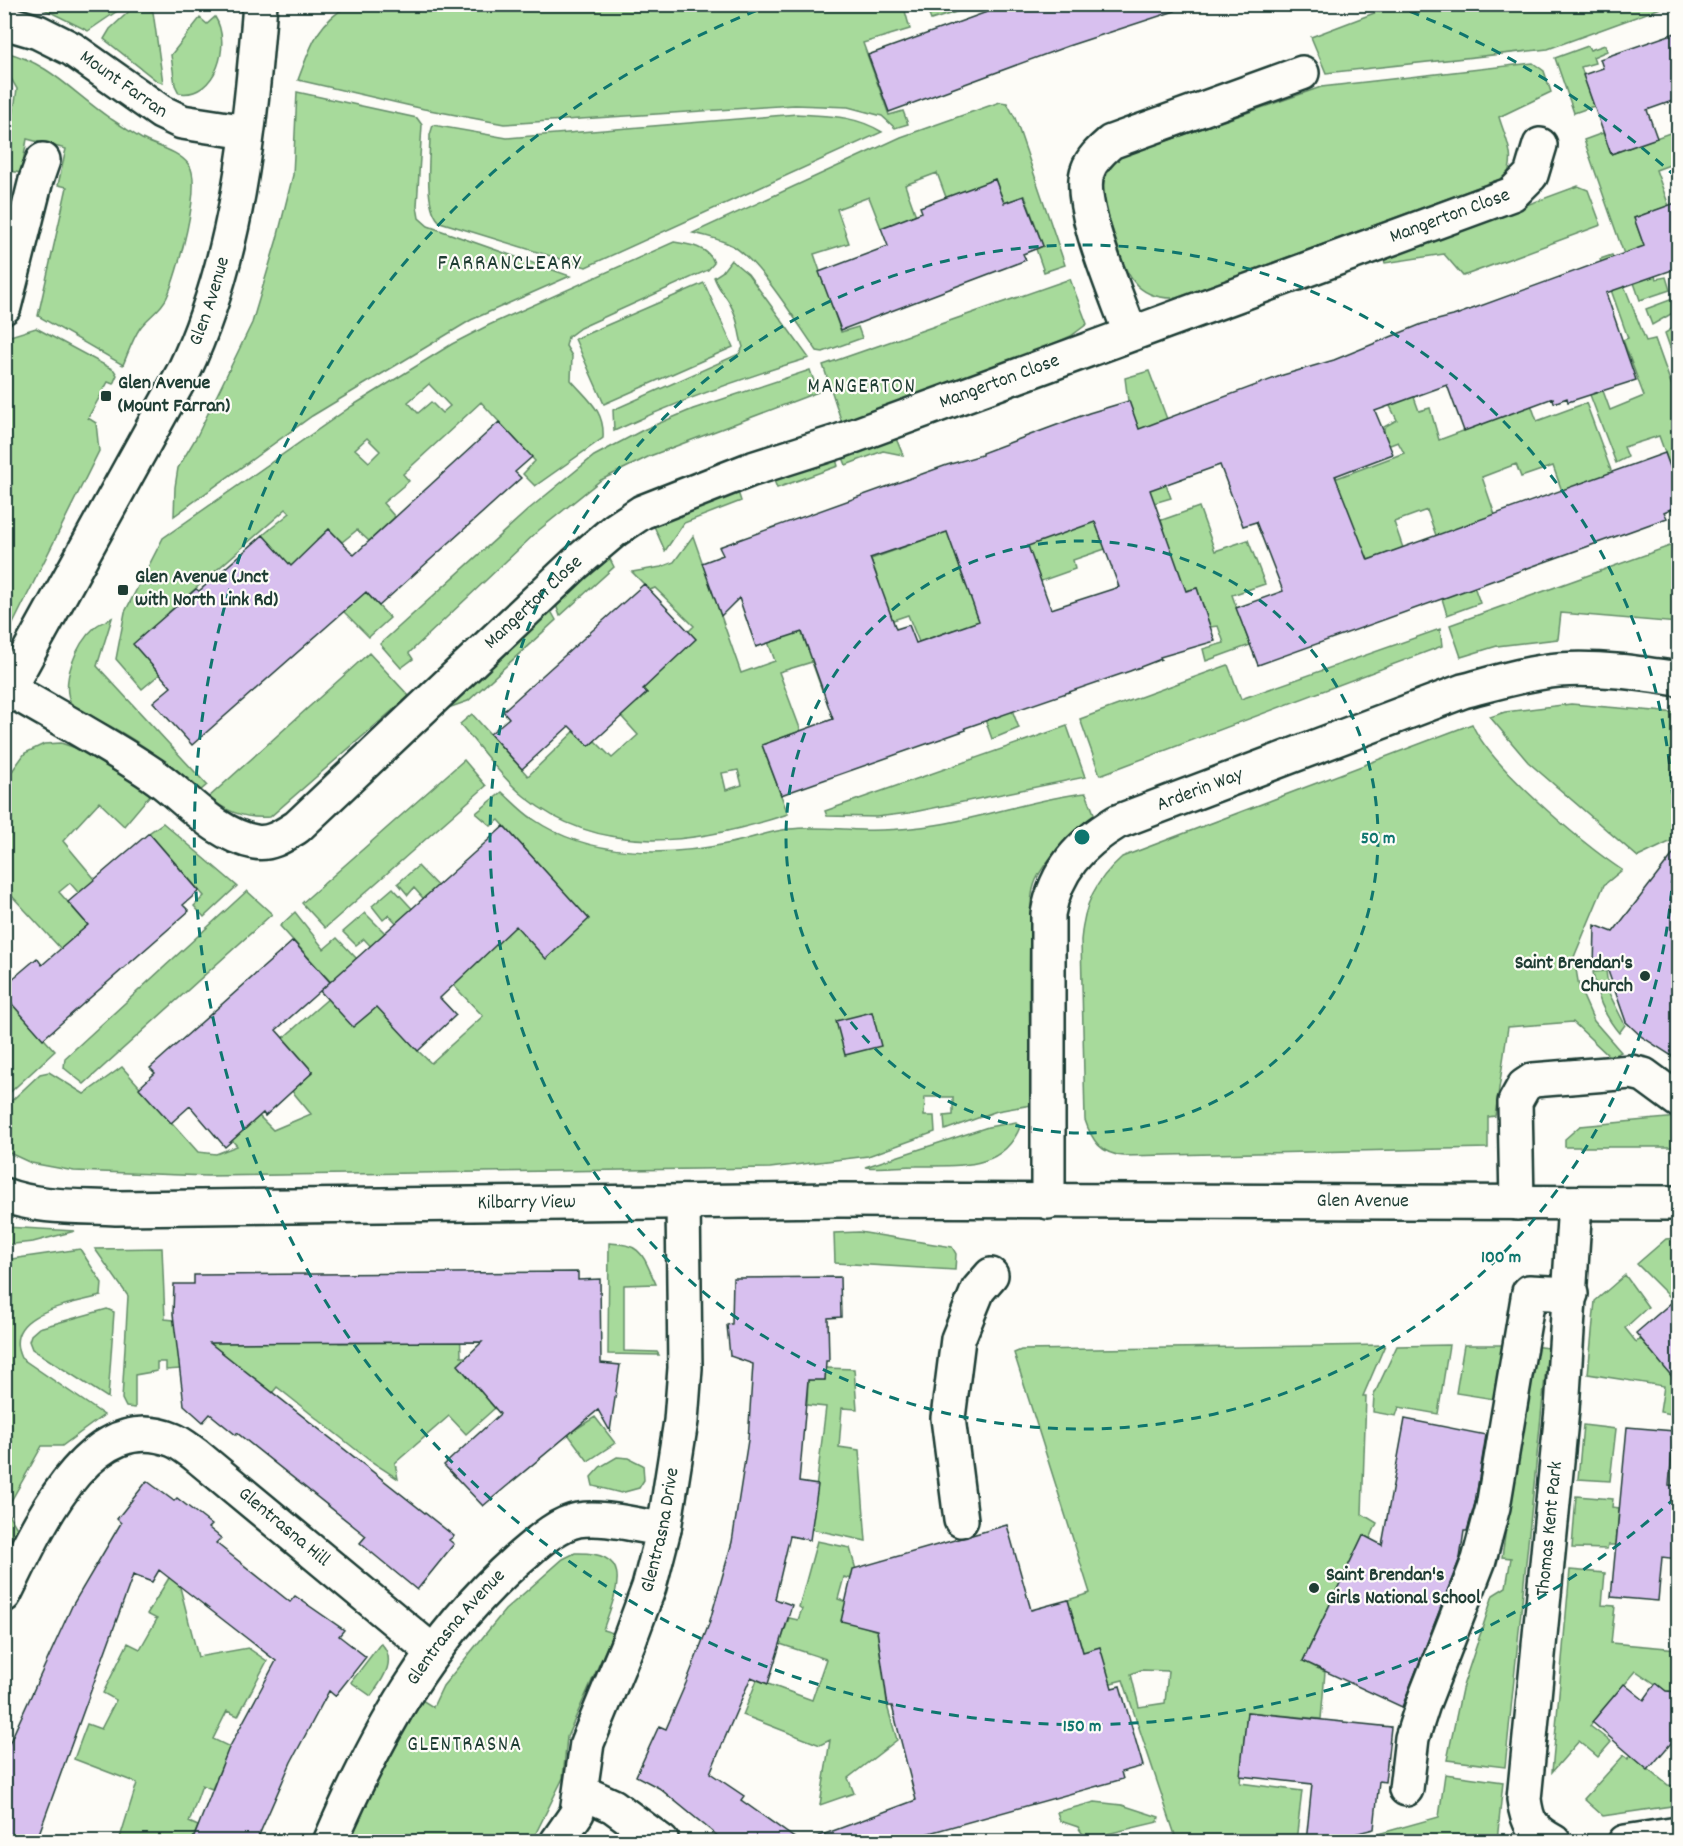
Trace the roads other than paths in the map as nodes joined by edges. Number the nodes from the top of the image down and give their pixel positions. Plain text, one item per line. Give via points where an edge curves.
1 (260, 4) edge
2 (4, 22) edge
3 (1302, 73) dead end
4 (247, 132) junction
5 (1540, 145) dead end
6 (43, 160) dead end
7 (4, 307) edge
8 (1130, 333) junction
9 (1678, 679) edge
10 (7, 693) edge
11 (1678, 1100) edge
12 (4, 1195) edge
13 (683, 1202) junction
14 (1048, 1202) junction
15 (1517, 1203) junction
16 (1575, 1203) junction
17 (1678, 1203) edge
18 (991, 1275) dead end
19 (1571, 1294) junction
20 (961, 1521) dead end
21 (664, 1529) junction
22 (4, 1595) edge
23 (432, 1651) junction
24 (1406, 1789) dead end
25 (582, 1792) junction
26 (1678, 1834) edge
27 (330, 1842) edge
28 (557, 1842) edge
29 (662, 1842) edge
30 (1554, 1842) edge
31 (1625, 1842) edge

1 - 4 street, Glen Avenue
2 - 4 street, Mount Farran via 38,32 72,49 161,112 182,122
3 - 8 street via 1111,142 1095,156 1085,181 1086,205
4 - 10 street, Glen Avenue via 235,214 219,285 203,332
5 - 8 street, Mangerton Close via 1531,174 1512,194
6 - 7 street
8 - 10 street, Mangerton Close via 642,512 575,564 297,827 272,841 257,842 217,826 145,769
9 - 14 street, Arderin Way via 1602,670 1559,670 1463,691 1117,822 1083,845 1060,875 1048,914
11 - 15 street via 1644,1075 1631,1072 1533,1080 1524,1086 1515,1102
12 - 13 street, Kilbarry View via 67,1206 116,1208
13 - 14 street, Kilbarry View
13 - 21 street, Glentrasna Drive via 685,1368 681,1422
14 - 15 street, Glen Avenue
15 - 16 street, Glen Avenue
16 - 17 street, Glen Avenue
16 - 19 street, Thomas Kent Park
18 - 20 street via 978,1290 958,1339 948,1418
19 - 24 street via 1529,1292 1493,1507 1479,1560 1412,1738
19 - 30 street, Thomas Kent Park via 1524,1799 1527,1819
21 - 23 street, Glentrasna Avenue via 597,1519 576,1520 556,1530 472,1602
21 - 25 street, Glentrasna Drive via 649,1587 587,1743
22 - 23 street, Glentrasna Hill via 75,1472 99,1448 124,1436 145,1434 173,1440 196,1455
23 - 27 street, Glentrasna Avenue via 359,1776
25 - 28 street, Glentrasna Drive via 577,1813
25 - 29 street via 614,1806
26 - 31 street

